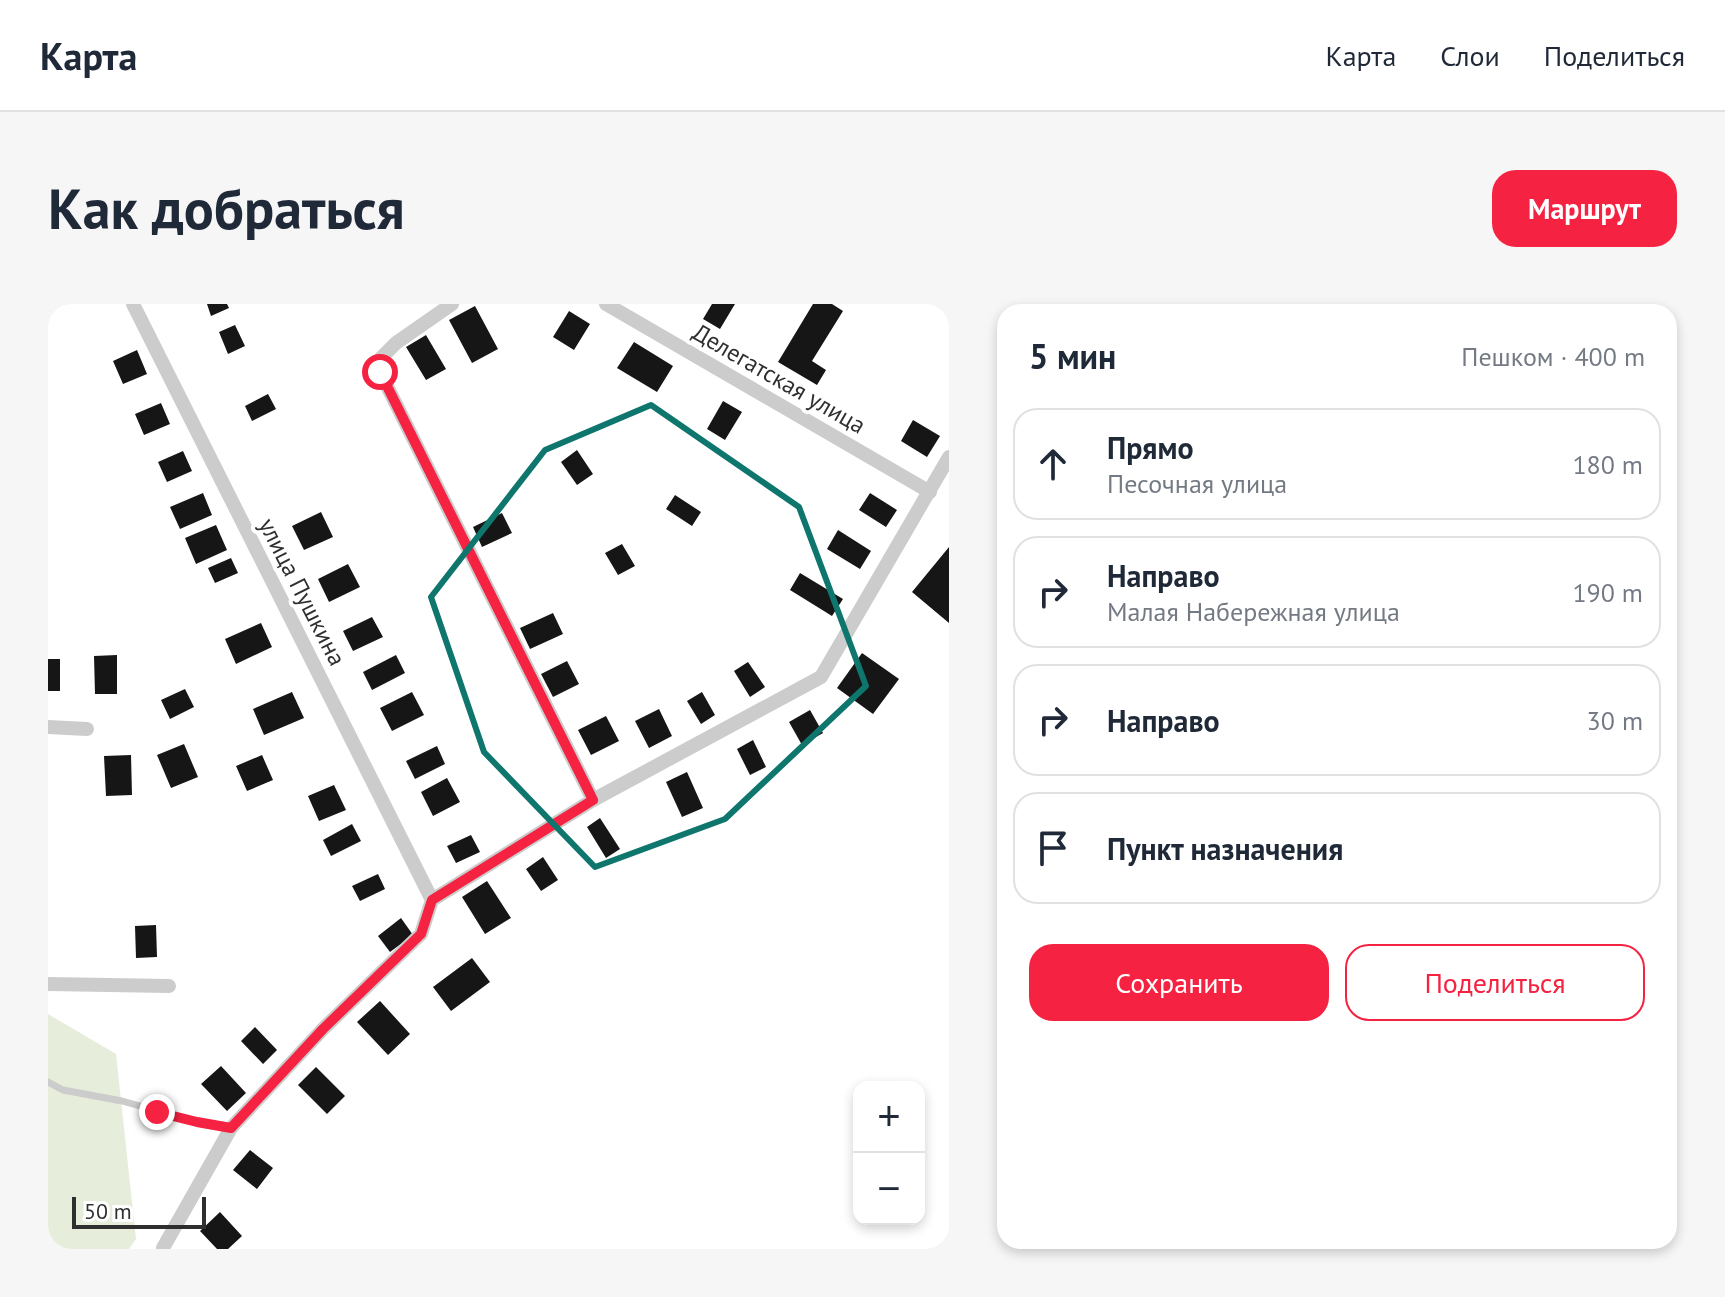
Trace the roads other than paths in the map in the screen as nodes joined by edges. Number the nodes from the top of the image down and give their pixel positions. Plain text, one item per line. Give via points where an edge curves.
1 (133, 304) edge
2 (452, 304) edge
3 (606, 304) edge
4 (949, 457) edge
5 (930, 492) junction
6 (48, 727) edge
7 (87, 729) dead end
8 (593, 800) junction
9 (432, 900) junction
10 (48, 984) edge
11 (169, 986) dead end
12 (48, 1082) edge
13 (231, 1128) junction
14 (163, 1248) edge

1 - 9 street, улица Пушкина
2 - 8 street via 396,343 380,359 380,372
3 - 5 street, Делегатская улица
4 - 5 street
5 - 8 street via 821,677
6 - 7 street
8 - 9 street
9 - 13 street via 421,934
10 - 11 street
12 - 13 lane via 63,1090
13 - 14 street

